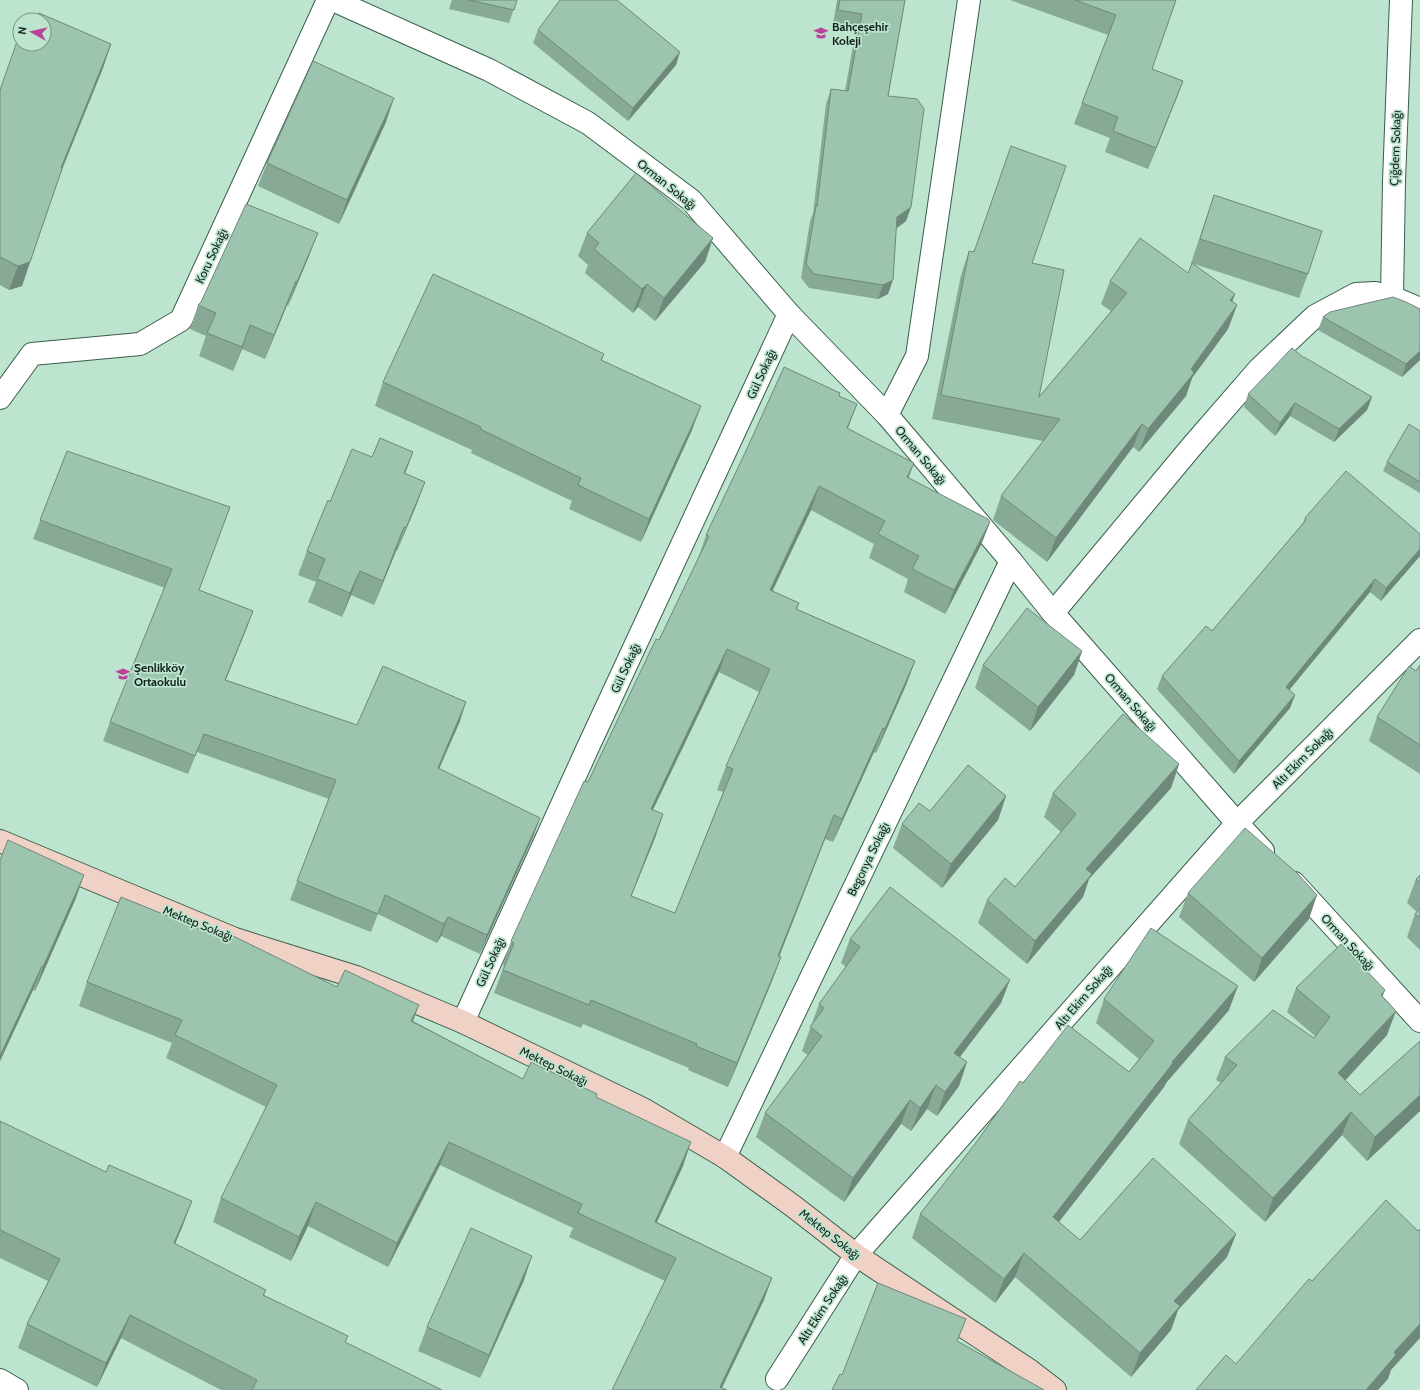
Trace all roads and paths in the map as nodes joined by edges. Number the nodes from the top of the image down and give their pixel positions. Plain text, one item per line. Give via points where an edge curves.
1 (328, 0) edge
2 (333, 0) edge
3 (969, 0) edge
4 (1401, 0) edge
5 (1392, 297) junction
6 (1420, 309) edge
7 (789, 314) junction
8 (0, 398) edge
9 (886, 415) junction
10 (1011, 561) junction
11 (1053, 613) junction
12 (1420, 640) edge
13 (1237, 823) junction
14 (0, 841) edge
15 (1420, 1021) edge
16 (463, 1022) junction
17 (726, 1157) junction
18 (856, 1255) junction
19 (777, 1379) dead end
20 (0, 1380) edge
21 (17, 1390) edge
22 (1055, 1390) edge

1 - 8 street, Koru Sokağı via 181,320 140,344 32,354
2 - 7 street, Orman Sokağı via 489,70 588,123 692,200
3 - 9 street via 917,356
4 - 5 street, Çiğdem Sokağı
5 - 6 street
5 - 11 street via 1375,293 1356,294 1315,316 1259,369
7 - 9 street, Orman Sokağı
7 - 16 street, Gül Sokağı
9 - 10 street, Orman Sokağı
10 - 11 street, Orman Sokağı
10 - 17 street, Begonya Sokağı
11 - 13 street, Orman Sokağı
12 - 13 street, Altı Ekim Sokağı
13 - 15 street, Orman Sokağı
13 - 18 street, Altı Ekim Sokağı
14 - 16 main road, Mektep Sokağı via 235,939 356,977
16 - 17 main road, Mektep Sokağı via 643,1109
17 - 18 main road, Mektep Sokağı
18 - 19 street, Altı Ekim Sokağı
18 - 22 main road, Mektep Sokağı
20 - 21 street

